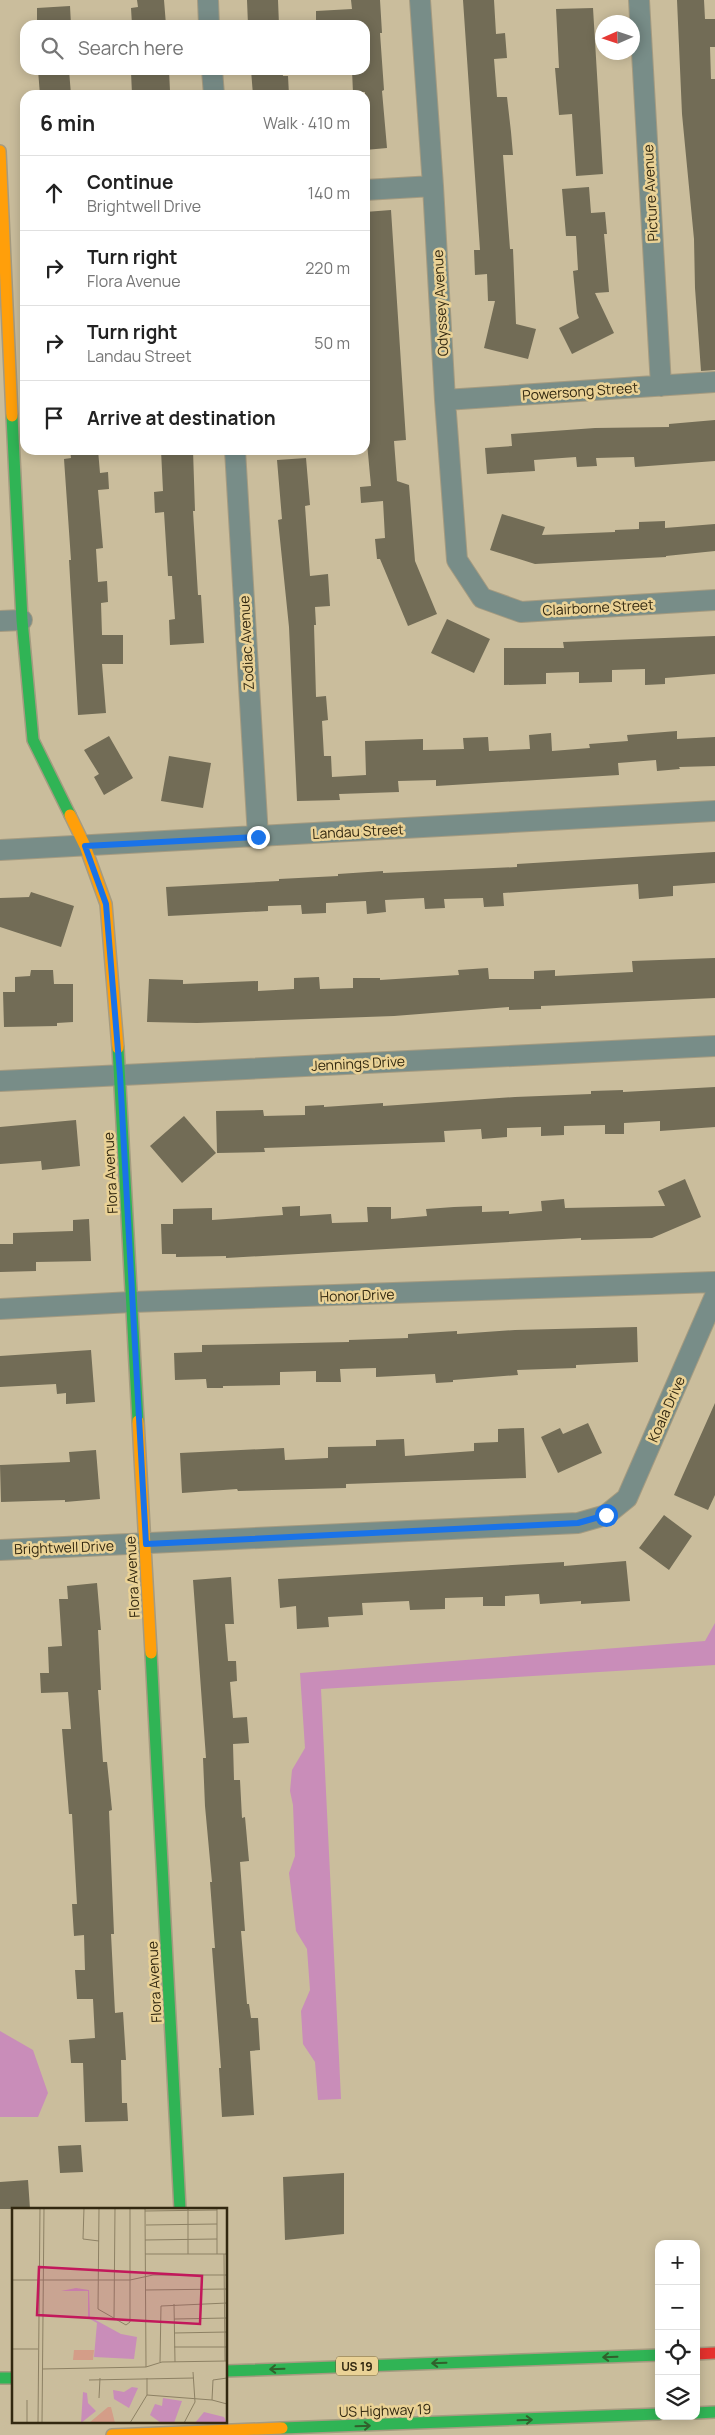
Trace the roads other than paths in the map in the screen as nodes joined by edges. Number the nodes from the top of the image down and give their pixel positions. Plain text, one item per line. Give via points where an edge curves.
1 (208, 0) edge
2 (420, 0) edge
3 (640, 0) edge
4 (209, 20) edge
5 (212, 75) edge
6 (214, 90) edge
7 (0, 151) edge
8 (434, 186) junction
9 (370, 190) edge
10 (5, 382) edge
11 (715, 382) edge
12 (661, 386) junction
13 (445, 400) junction
14 (235, 455) edge
15 (482, 598) joint
16 (715, 600) edge
17 (22, 620) junction
18 (0, 621) edge
19 (715, 811) edge
20 (258, 837) junction
21 (85, 846) junction
22 (0, 850) edge
23 (715, 1046) edge
24 (120, 1075) junction
25 (0, 1081) edge
26 (715, 1282) edge
27 (715, 1296) edge
28 (132, 1302) junction
29 (0, 1309) edge
30 (606, 1515) joint
31 (146, 1544) junction
32 (0, 1550) edge
33 (180, 2208) edge
34 (715, 2353) edge
35 (700, 2354) edge
36 (655, 2355) edge
37 (228, 2370) edge
38 (715, 2412) edge
39 (700, 2413) edge
40 (655, 2414) edge
41 (191, 2430) edge
42 (112, 2435) edge

1 - 4 street
2 - 8 street, Odyssey Avenue
3 - 12 street, Picture Avenue
5 - 6 street
7 - 10 main road, Flora Avenue
8 - 9 street
8 - 13 street, Odyssey Avenue
10 - 17 main road, Flora Avenue
11 - 12 street, Powersong Street
12 - 13 street, Powersong Street
13 - 15 street, Odyssey Avenue via 457,560
14 - 20 street, Zodiac Avenue
15 - 16 street, Clairborne Street via 520,612
17 - 18 street
17 - 21 main road, Flora Avenue via 33,740
19 - 20 street, Landau Street
20 - 21 street, Landau Street
21 - 22 street, Landau Street
21 - 24 main road, Flora Avenue via 106,904
23 - 24 street, Jennings Drive
24 - 25 street, Jennings Drive
24 - 28 main road, Flora Avenue
26 - 28 street, Honor Drive
27 - 30 street, Koala Drive via 627,1498
28 - 29 street, Honor Drive
28 - 31 main road, Flora Avenue
30 - 31 street, Brightwell Drive via 578,1523
31 - 32 street, Brightwell Drive
31 - 33 main road, Flora Avenue
34 - 35 main road
36 -> 37 main road, US 19
38 - 39 main road
41 -> 40 main road, US Highway 19
41 - 42 main road, US Highway 19

